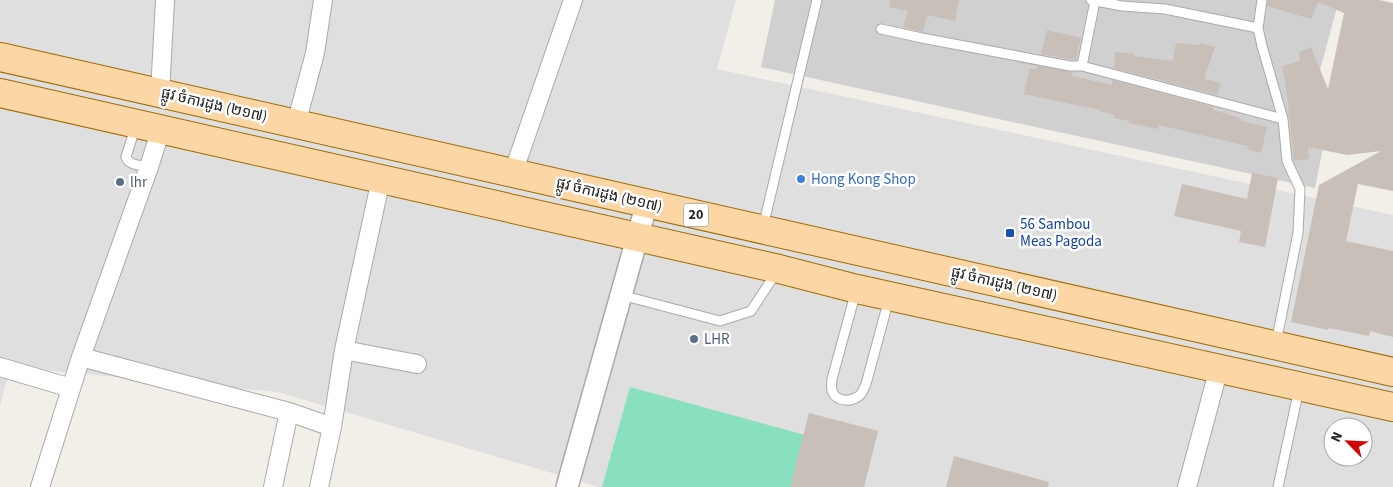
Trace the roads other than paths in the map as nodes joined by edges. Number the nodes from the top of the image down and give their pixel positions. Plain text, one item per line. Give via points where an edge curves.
1 (165, 0) edge
2 (323, 0) edge
3 (573, 0) edge
4 (817, 0) edge
5 (1262, 0) edge
6 (1093, 1) edge
7 (1166, 5) edge
8 (1258, 28) junction
9 (881, 29) dead end
10 (0, 57) edge
11 (1082, 66) junction
12 (0, 93) edge
13 (160, 93) junction
14 (1282, 120) junction
15 (296, 124) junction
16 (149, 126) junction
17 (149, 167) junction
18 (514, 173) junction
19 (382, 179) junction
20 (647, 203) junction
21 (763, 230) junction
22 (638, 237) junction
23 (778, 269) junction
24 (856, 289) junction
25 (621, 295) junction
26 (890, 296) junction
27 (1275, 345) junction
28 (344, 350) junction
29 (81, 357) junction
30 (417, 364) dead end
31 (0, 367) edge
32 (1220, 368) junction
33 (1393, 372) edge
34 (1300, 386) junction
35 (71, 388) junction
36 (1393, 407) edge
37 (289, 412) junction
38 (332, 427) junction
39 (40, 487) edge
40 (273, 487) edge
41 (319, 487) edge
42 (567, 487) edge
43 (1187, 487) edge
44 (1278, 487) edge

1 - 13 street
2 - 15 street via 314,54
3 - 18 street
4 - 21 lane
5 - 8 lane
6 - 7 lane via 1122,6
6 - 11 lane
7 - 8 lane
8 - 14 lane
9 - 11 lane
10 - 13 main road, ផ្លូវ ចំការដូង (២១៧) / 20
11 - 14 lane
12 - 16 main road, 20
13 - 15 main road, ផ្លូវ ចំការដូង (២១៧) / 20
14 - 27 lane via 1287,161 1300,188 1298,233
15 - 18 main road, ផ្លូវ ចំការដូង (២១៧) / 20
16 - 17 street
16 - 17 lane via 126,157 131,163
16 - 19 main road, 20
17 - 29 street
18 - 20 main road, ផ្លូវ ចំការដូង (២១៧) / 20
19 - 22 main road, 20
19 - 28 street
20 - 21 main road, ផ្លូវ ចំការដូង (២១៧) / 20
20 - 22 street
21 - 27 main road, ផ្លូវ ចំការដូង (២១៧) / 20
22 - 23 main road, 20
22 - 25 street
23 - 24 main road, 20
23 - 25 lane via 751,310 720,320
24 - 26 main road, 20
24 - 26 lane via 832,379 832,390 843,401 854,400 862,394
25 - 42 street
26 - 32 main road, 20
27 - 33 main road, ផ្លូវ ចំការដូង (២១៧) / 20
28 - 30 street
28 - 38 street
29 - 35 street
29 - 37 street
31 - 35 street
32 - 34 main road, 20
32 - 43 street
34 - 36 main road, 20
34 - 44 lane
35 - 39 street
37 - 38 street
37 - 40 street
38 - 41 street

